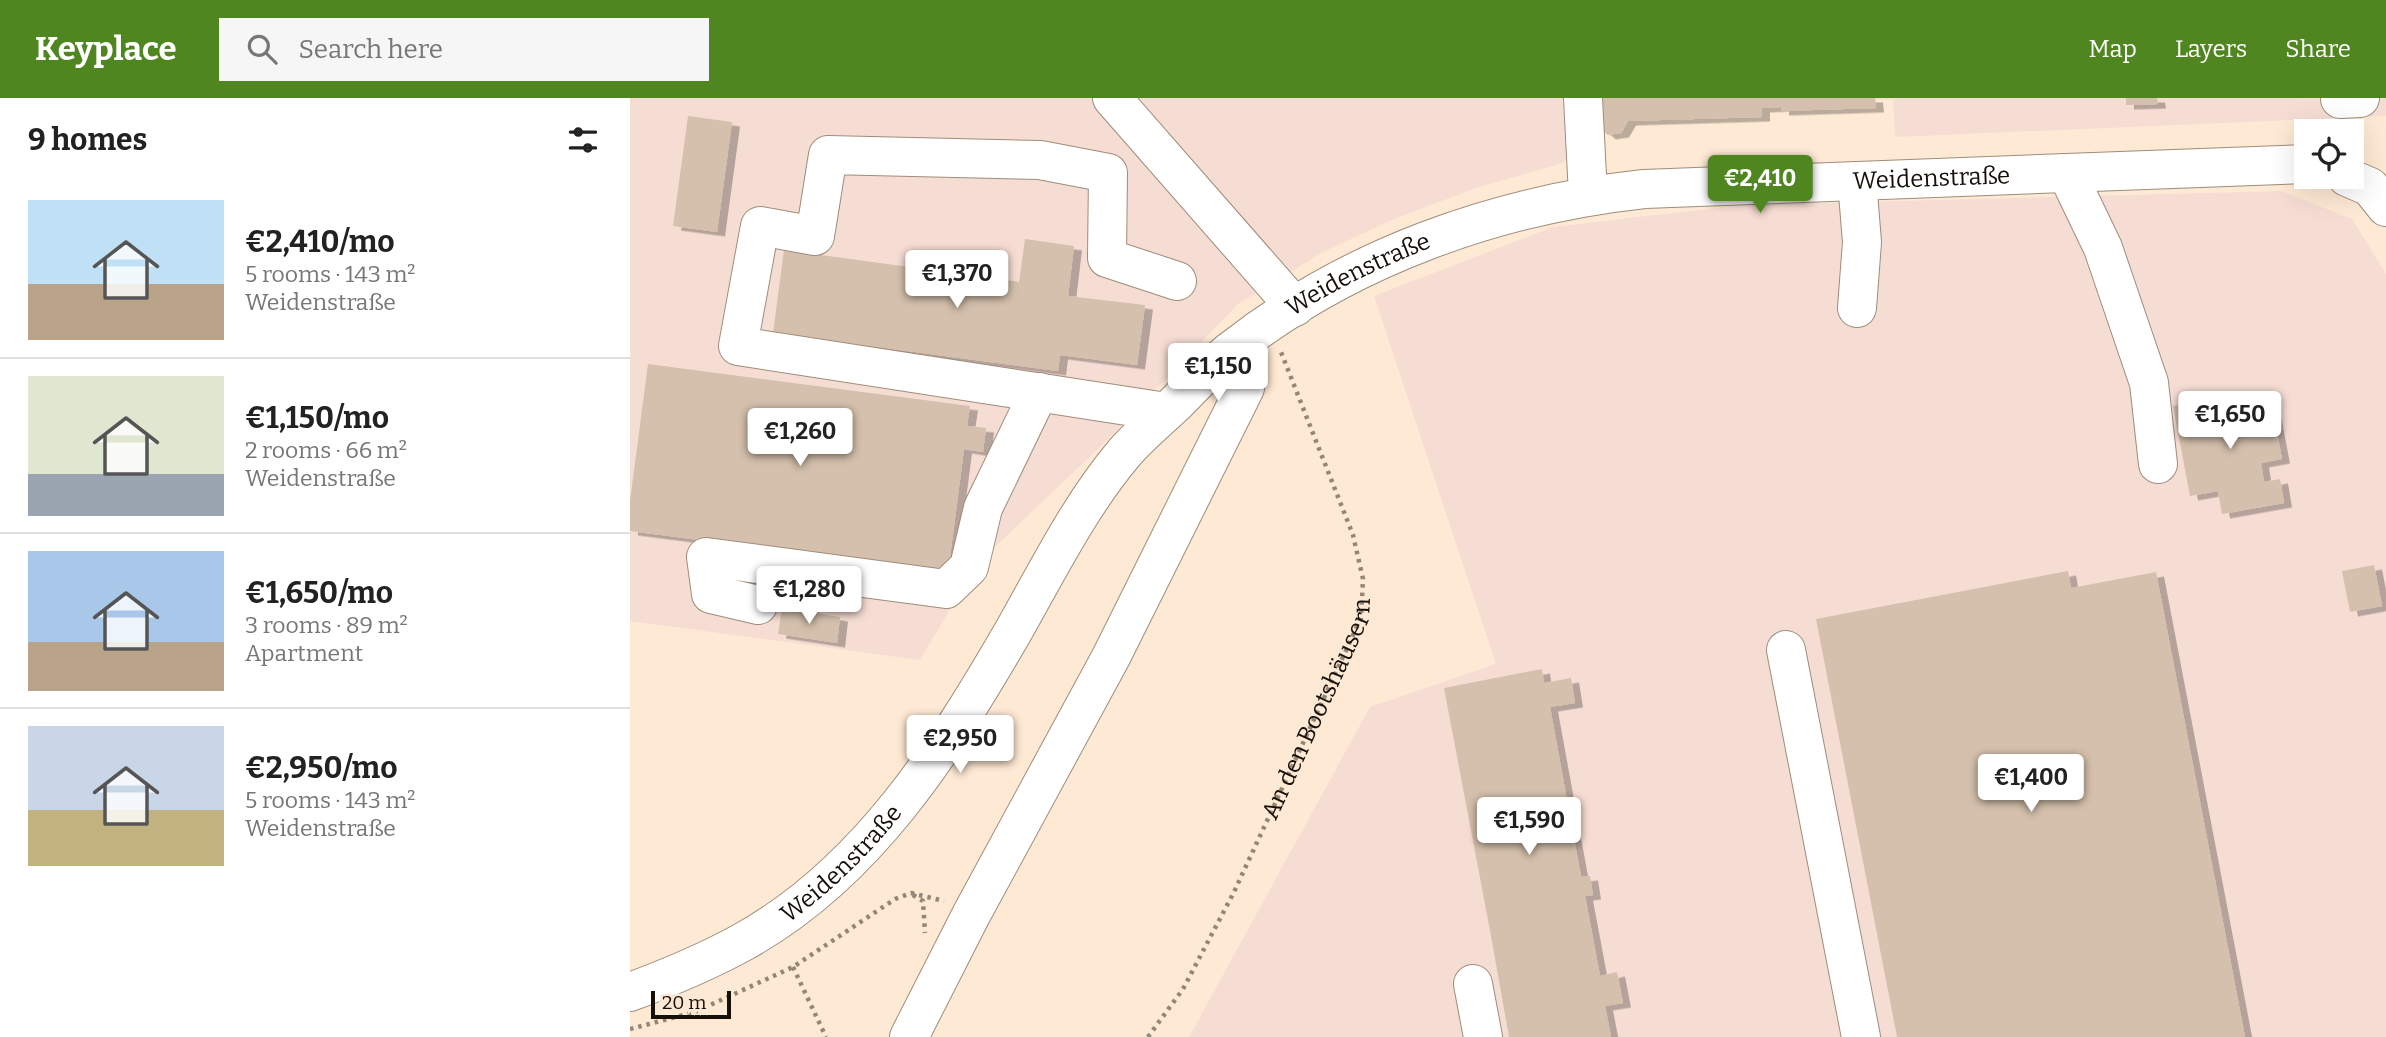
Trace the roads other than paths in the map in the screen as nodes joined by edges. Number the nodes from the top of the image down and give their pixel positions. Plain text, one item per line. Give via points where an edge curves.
1 (1112, 98) edge
2 (1583, 98) edge
3 (2294, 164) edge
4 (2067, 173) junction
5 (1857, 181) junction
6 (1588, 195) junction
7 (1177, 281) dead end
8 (1857, 308) dead end
9 (1282, 314) junction
10 (1229, 352) junction
11 (1039, 392) junction
12 (1166, 412) junction
13 (2158, 464) dead end
14 (758, 605) dead end
15 (1786, 650) dead end
16 (1473, 984) dead end
17 (630, 992) edge
18 (909, 1037) edge
19 (1483, 1037) edge
20 (1861, 1037) edge

1 - 9 street
2 - 6 street
3 - 4 street, Weidenstraße
4 - 5 street, Weidenstraße
4 - 13 street via 2103,248 2149,383
5 - 6 street, Weidenstraße
5 - 8 street via 1862,242
6 - 9 street, Weidenstraße via 1440,234 1389,255
7 - 11 street via 1107,258 1108,173 1040,160 828,155 815,236 760,226 738,346
9 - 10 street, Weidenstraße
10 - 12 street, Weidenstraße
10 - 18 street via 1245,388 1111,657
11 - 12 street
11 - 14 street via 983,508 969,567 946,589 706,557 711,594
12 - 17 street, Weidenstraße via 1126,451 1083,510 961,721 915,787 862,848 784,915 743,942
15 - 20 street
16 - 19 street

